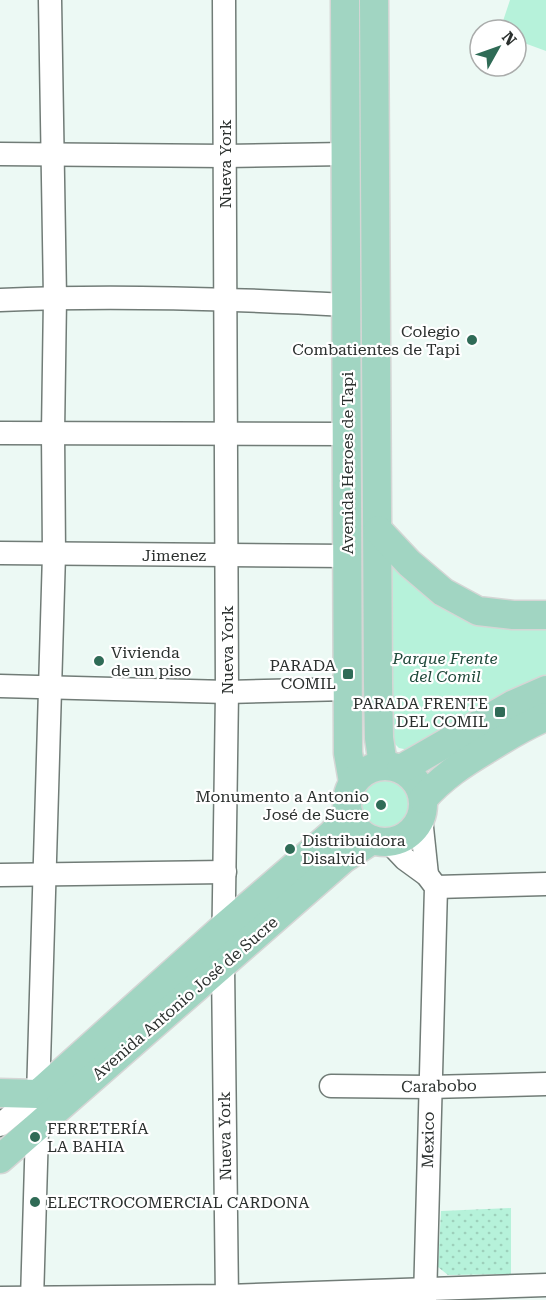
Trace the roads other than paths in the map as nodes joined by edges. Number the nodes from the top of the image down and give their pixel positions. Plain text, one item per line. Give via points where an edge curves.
1 (50, 0) edge
2 (224, 0) edge
3 (345, 0) edge
4 (374, 0) edge
5 (0, 154) edge
6 (345, 154) junction
7 (52, 155) junction
8 (225, 156) junction
9 (55, 298) junction
10 (225, 299) junction
11 (0, 300) edge
12 (346, 305) junction
13 (0, 433) edge
14 (53, 433) junction
15 (347, 434) junction
16 (226, 435) junction
17 (378, 530) junction
18 (0, 553) edge
19 (54, 554) junction
20 (226, 555) junction
21 (348, 556) junction
22 (546, 615) edge
23 (0, 686) edge
24 (50, 686) junction
25 (348, 689) junction
26 (546, 690) edge
27 (227, 692) junction
28 (546, 717) edge
29 (379, 728) junction
30 (402, 764) junction
31 (353, 782) junction
32 (422, 808) junction
33 (349, 815) junction
34 (381, 841) junction
35 (225, 872) junction
36 (45, 874) junction
37 (0, 875) edge
38 (431, 881) junction
39 (546, 884) edge
40 (224, 927) junction
41 (223, 965) junction
42 (546, 1084) edge
43 (331, 1086) dead end
44 (429, 1087) junction
45 (0, 1093) edge
46 (38, 1094) junction
47 (0, 1125) edge
48 (37, 1128) junction
49 (0, 1159) edge
50 (546, 1285) edge
51 (425, 1295) edge
52 (0, 1298) edge
53 (227, 1298) edge
54 (32, 1299) edge

1 - 7 street
2 - 8 street, Nueva York
3 - 6 main road, Avenida Heroes de Tapi
4 - 17 main road, Avenida Heroes de Tapi
5 - 7 street
6 - 8 street
6 - 12 main road, Avenida Heroes de Tapi
7 - 8 street
7 - 9 street
8 - 10 street, Nueva York
9 - 10 street
9 - 11 street
9 - 14 street
10 - 12 street
10 - 16 street, Nueva York
12 - 15 main road, Avenida Heroes de Tapi
13 - 14 street
14 - 16 street
14 - 19 street
15 - 16 street
15 - 21 main road, Avenida Heroes de Tapi
16 - 20 street, Nueva York
17 - 22 main road via 443,592 478,611
17 - 29 main road, Avenida Heroes de Tapi
18 - 19 street, Jimenez
19 - 20 street, Jimenez
19 - 24 street
20 - 21 street, Jimenez
20 - 27 street, Nueva York
21 - 25 main road, Avenida Heroes de Tapi
23 - 24 street
24 - 27 street
24 - 36 street
25 - 27 street
25 - 31 main road, Avenida Heroes de Tapi via 348,753
26 - 30 main road
27 - 35 street, Nueva York
28 - 32 main road via 455,768 438,783
29 - 30 main road, Avenida Heroes de Tapi
29 - 30 main road via 396,752 404,756
30 - 31 main road via 369,769
30 - 32 main road via 420,787
31 - 33 main road via 347,802
32 - 34 main road via 418,824 409,834
32 - 38 street, Mexico
33 - 34 main road via 355,828 366,837
33 - 40 main road, Avenida Antonio José de Sucre
34 - 38 street
34 - 41 main road, Avenida Antonio José de Sucre via 343,859
35 - 36 street
35 - 40 street, Nueva York
36 - 37 street
36 - 46 street
38 - 39 street
38 - 44 street, Mexico
40 - 41 street, Nueva York
40 - 46 main road, Avenida Antonio José de Sucre
41 - 48 main road, Avenida Antonio José de Sucre
41 - 53 street, Nueva York
42 - 44 street, Carabobo
43 - 44 street, Carabobo
44 - 51 street, Mexico
45 - 46 main road
46 - 47 street, Avenida Antonio José de Sucre
46 - 48 street
48 - 49 main road, Avenida Antonio José de Sucre
48 - 54 street
50 - 51 street
51 - 53 street
52 - 54 street
53 - 54 street

